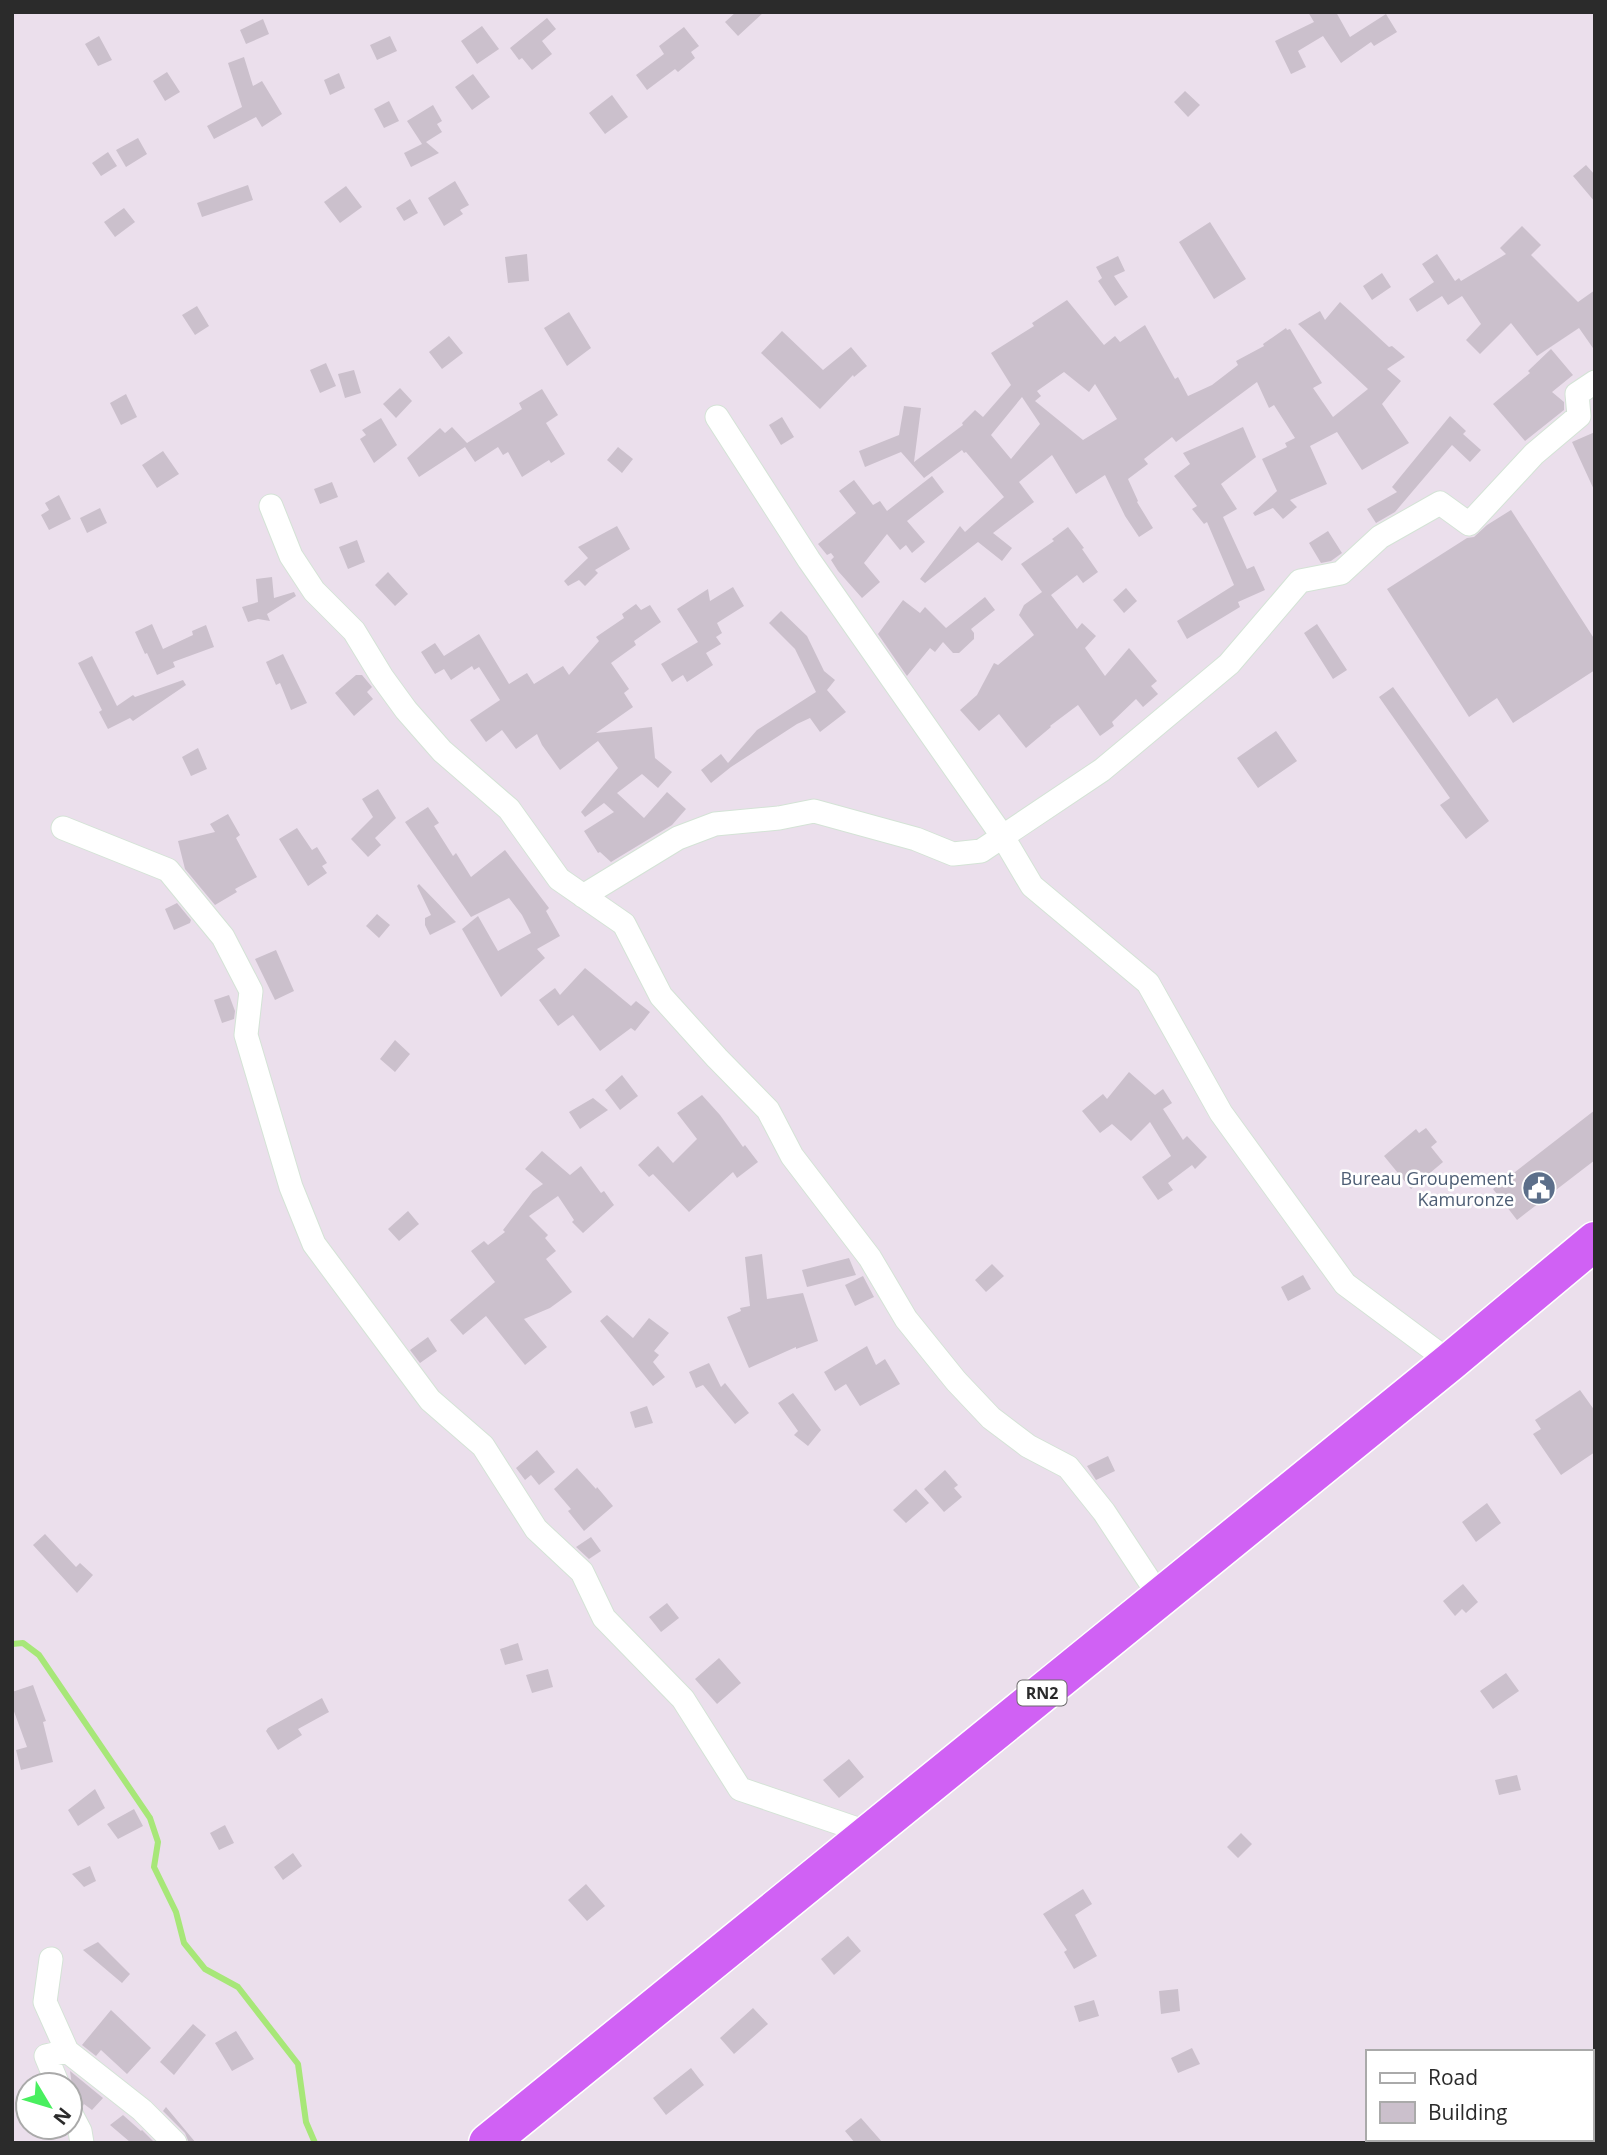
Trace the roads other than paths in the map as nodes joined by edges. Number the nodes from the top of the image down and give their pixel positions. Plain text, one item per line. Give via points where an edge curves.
1 (1595, 382) edge
2 (718, 417) dead end
3 (271, 506) dead end
4 (64, 828) dead end
5 (1003, 837) junction
6 (583, 896) junction
7 (1595, 1241) edge
8 (1450, 1362) junction
9 (1160, 1597) junction
10 (869, 1833) junction
11 (51, 1959) dead end
12 (67, 2051) junction
13 (52, 2071) edge
14 (175, 2143) edge
15 (488, 2143) edge

1 - 5 street via 1577,394 1579,416 1534,454 1469,524 1440,503 1380,537 1341,573 1300,581 1229,664 1102,769
2 - 5 street via 817,572
3 - 6 street via 291,556 314,591 354,631 407,710 442,751 509,809 559,879
4 - 10 street via 168,870 223,937 251,991 246,1035 290,1187 314,1244 430,1400 483,1446 536,1529 582,1572 604,1618 683,1699 740,1789
5 - 6 street via 981,851 953,853 814,811 715,824 678,838
5 - 8 street via 1032,886 1148,983 1222,1113 1345,1284
6 - 9 street via 624,924 661,996 768,1110 792,1156 870,1258 906,1319 956,1381 991,1418 1028,1446 1068,1466
7 - 8 highway, RN2
8 - 9 highway, RN2
9 - 10 highway, RN2
10 - 15 highway, RN2
11 - 12 street via 45,2002
12 - 13 street via 46,2056
12 - 14 street via 142,2110

